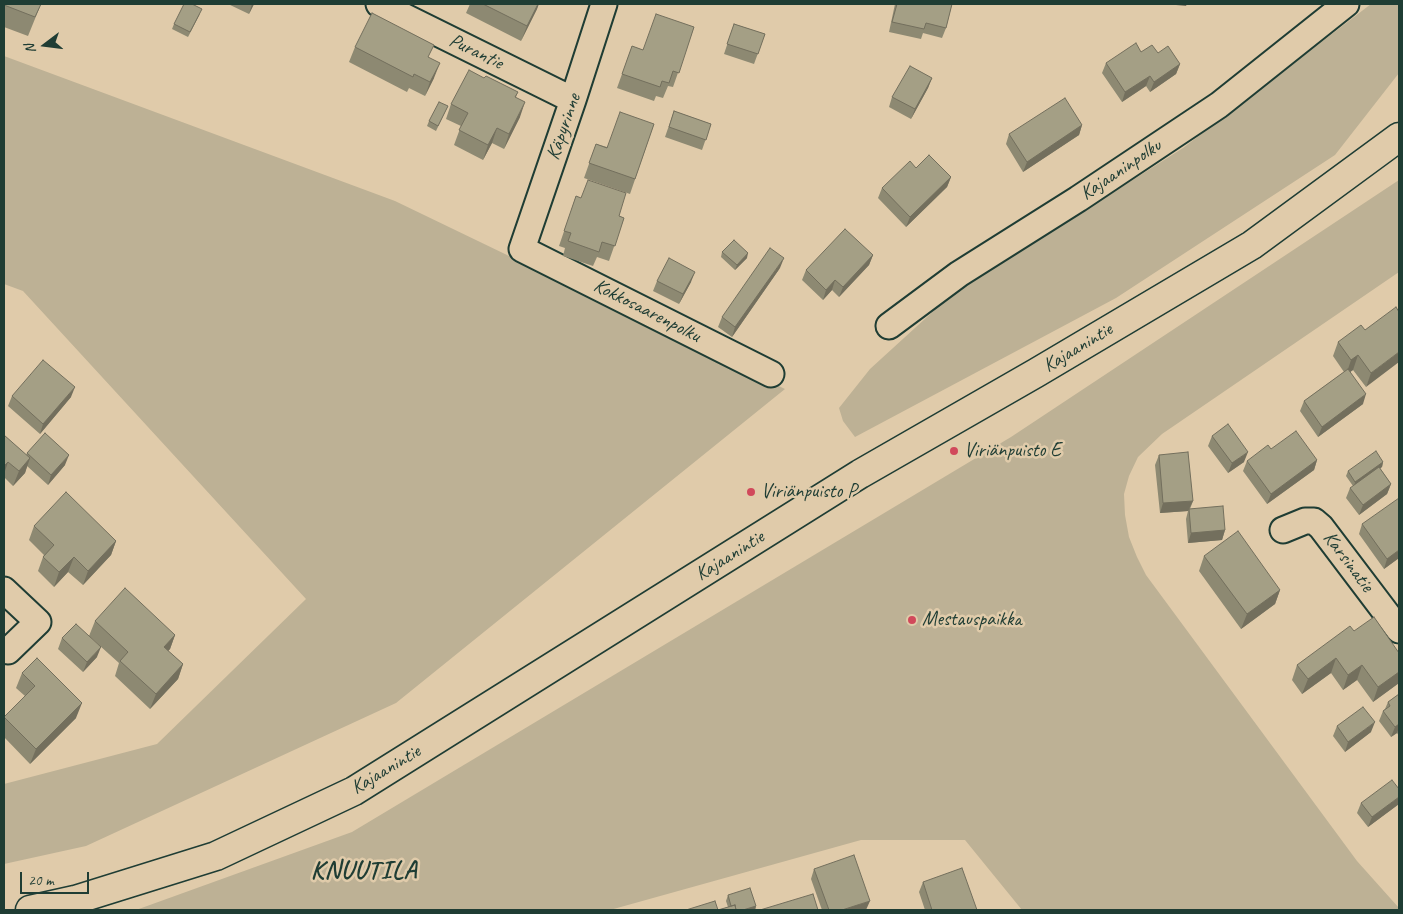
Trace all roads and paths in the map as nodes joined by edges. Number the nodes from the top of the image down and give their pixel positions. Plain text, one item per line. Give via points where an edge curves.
1 (379, 4) edge
2 (604, 4) edge
3 (1346, 4) edge
4 (573, 100) junction
5 (1399, 137) edge
6 (522, 249) joint
7 (889, 326) dead end
8 (771, 374) dead end
9 (1283, 530) dead end
10 (4, 590) edge
11 (1399, 630) edge
12 (8, 651) dead end
13 (30, 910) edge

1 - 4 street, Purantie
2 - 4 street, Käpyrinne
3 - 7 street, Kajaaninpolku via 1219,105 959,274
4 - 6 street, Käpyrinne
5 - 13 main road, Kajaanintie via 1252,245 860,474 354,791 216,856 75,900
6 - 8 street, Kokkosaarenpolku
9 - 11 street, Karsinatie via 1305,521 1321,527
10 - 12 street via 38,622

